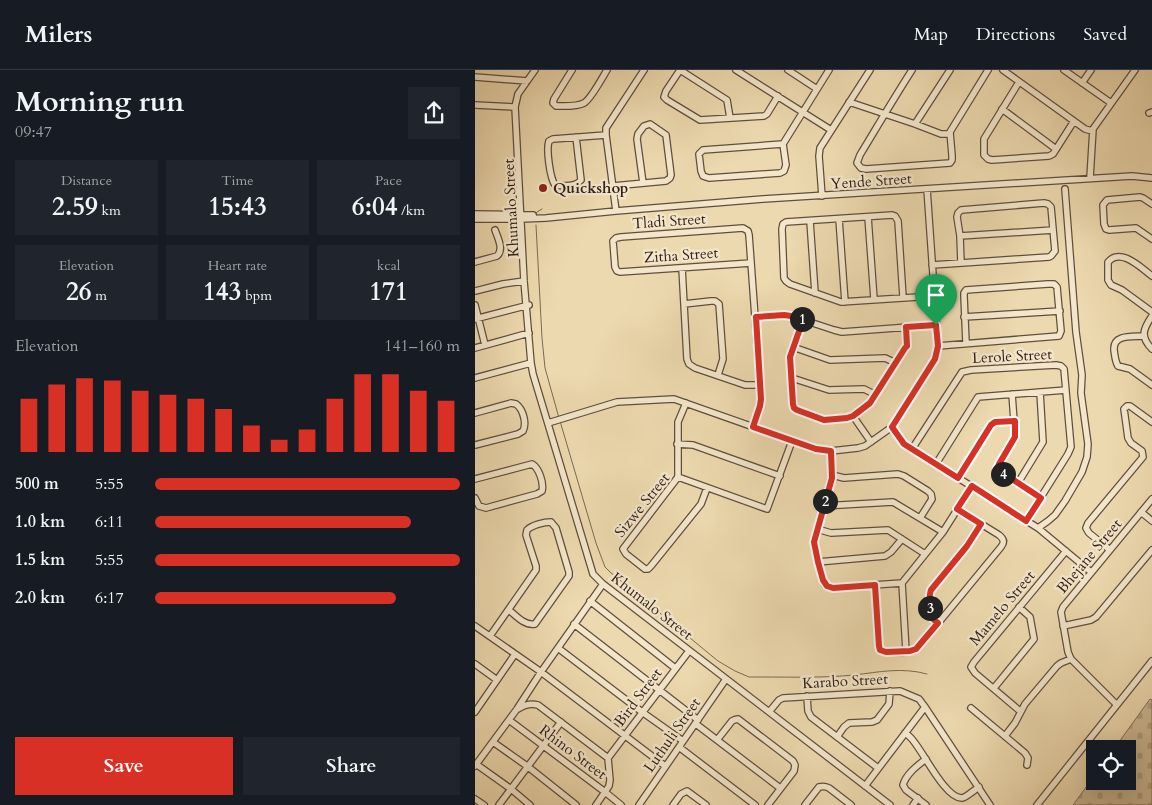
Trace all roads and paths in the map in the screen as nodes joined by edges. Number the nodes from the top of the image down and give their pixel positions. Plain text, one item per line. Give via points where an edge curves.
1 (535, 70) edge
2 (572, 70) edge
3 (607, 70) edge
4 (643, 70) edge
5 (680, 70) edge
6 (736, 70) edge
7 (788, 70) edge
8 (829, 70) edge
9 (870, 70) edge
10 (912, 70) edge
11 (950, 70) edge
12 (988, 70) edge
13 (1003, 70) edge
14 (1064, 70) edge
15 (1091, 70) edge
16 (1135, 70) edge
17 (475, 77) edge
18 (527, 81) junction
19 (1019, 82) junction
20 (1082, 83) junction
21 (817, 89) junction
22 (778, 96) junction
23 (849, 102) junction
24 (1111, 103) junction
25 (475, 105) edge
26 (516, 106) junction
27 (1002, 109) junction
28 (803, 112) junction
29 (885, 114) junction
30 (730, 118) junction
31 (1074, 121) junction
32 (915, 124) junction
33 (831, 130) junction
34 (1092, 131) junction
35 (949, 134) junction
36 (606, 135) junction
37 (576, 137) junction
38 (783, 144) junction
39 (1057, 149) junction
40 (1090, 178) junction
41 (1152, 178) edge
42 (643, 183) junction
43 (613, 186) junction
44 (927, 189) junction
45 (1065, 189) dead end
46 (822, 196) junction
47 (1152, 204) edge
48 (616, 211) junction
49 (475, 214) edge
50 (523, 217) junction
51 (868, 217) junction
52 (475, 218) edge
53 (512, 219) junction
54 (839, 219) junction
55 (810, 221) junction
56 (495, 230) dead end
57 (1053, 230) junction
58 (522, 231) junction
59 (960, 236) junction
60 (1152, 239) edge
61 (475, 262) edge
62 (751, 263) junction
63 (961, 263) junction
64 (932, 265) junction
65 (615, 267) joint
66 (682, 268) junction
67 (1152, 276) edge
68 (524, 281) junction
69 (475, 291) edge
70 (815, 293) junction
71 (934, 296) junction
72 (903, 297) junction
73 (874, 300) junction
74 (845, 302) junction
75 (684, 304) junction
76 (475, 305) edge
77 (527, 307) junction
78 (1059, 311) junction
79 (1152, 312) edge
80 (1152, 316) edge
81 (756, 317) junction
82 (964, 317) junction
83 (477, 318) edge
84 (803, 320) junction
85 (936, 325) junction
86 (906, 327) junction
87 (529, 333) junction
88 (1144, 336) junction
89 (966, 343) junction
90 (485, 345) junction
91 (938, 346) junction
92 (793, 347) junction
93 (475, 348) edge
94 (1152, 349) edge
95 (531, 363) junction
96 (896, 364) junction
97 (718, 375) junction
98 (475, 378) edge
99 (792, 378) junction
100 (760, 385) junction
101 (1152, 385) edge
102 (1066, 390) junction
103 (1039, 392) junction
104 (1012, 394) junction
105 (875, 396) junction
106 (685, 403) junction
107 (475, 413) edge
108 (853, 416) junction
109 (1015, 421) junction
110 (1152, 422) edge
111 (548, 423) junction
112 (753, 427) junction
113 (892, 427) junction
114 (792, 441) junction
115 (871, 442) junction
116 (677, 444) junction
117 (475, 445) edge
118 (913, 449) junction
119 (831, 451) junction
120 (936, 464) junction
121 (780, 476) junction
122 (832, 476) junction
123 (678, 477) junction
124 (958, 478) junction
125 (475, 479) edge
126 (1018, 483) junction
127 (972, 486) junction
128 (707, 488) junction
129 (475, 498) edge
130 (1041, 498) junction
131 (1152, 499) edge
132 (823, 506) junction
133 (957, 509) junction
134 (1141, 512) junction
135 (920, 518) junction
136 (1026, 521) junction
137 (1152, 521) edge
138 (981, 524) junction
139 (1038, 528) junction
140 (817, 529) junction
141 (943, 532) junction
142 (902, 538) junction
143 (1110, 550) junction
144 (1152, 550) edge
145 (1066, 551) junction
146 (925, 554) junction
147 (818, 562) junction
148 (1091, 572) junction
149 (902, 583) junction
150 (603, 584) junction
151 (875, 585) junction
152 (591, 601) junction
153 (1019, 607) junction
154 (509, 610) junction
155 (938, 623) junction
156 (575, 624) junction
157 (475, 626) edge
158 (1063, 626) junction
159 (490, 636) junction
160 (558, 648) junction
161 (689, 651) junction
162 (907, 651) junction
163 (515, 654) junction
164 (1071, 659) junction
165 (1152, 661) edge
166 (475, 664) edge
167 (675, 668) junction
168 (541, 672) junction
169 (726, 679) junction
170 (497, 680) junction
171 (993, 688) junction
172 (659, 690) junction
173 (890, 691) junction
174 (807, 696) junction
175 (1117, 705) junction
176 (925, 706) junction
177 (971, 708) dead end
178 (517, 709) junction
179 (1020, 711) junction
180 (475, 712) edge
181 (642, 712) junction
182 (769, 712) junction
183 (509, 720) junction
184 (561, 722) junction
185 (697, 722) junction
186 (905, 732) junction
187 (625, 734) junction
188 (1005, 736) junction
189 (837, 737) junction
190 (717, 740) junction
191 (683, 741) junction
192 (493, 742) junction
193 (543, 745) junction
194 (679, 747) junction
195 (608, 758) junction
196 (926, 759) junction
197 (475, 765) edge
198 (1027, 765) dead end
199 (527, 766) junction
200 (665, 766) junction
201 (878, 768) junction
202 (865, 786) junction
203 (780, 788) junction
204 (979, 788) junction
205 (511, 789) junction
206 (605, 792) junction
207 (918, 798) junction
208 (475, 799) edge
209 (484, 805) edge
210 (499, 805) edge
211 (530, 805) edge
212 (576, 805) edge
213 (596, 805) edge
214 (621, 805) edge
215 (639, 805) edge
216 (673, 805) edge
217 (706, 805) edge
218 (755, 805) edge
219 (768, 805) edge
220 (805, 805) edge
221 (851, 805) edge
222 (889, 805) edge
223 (913, 805) edge
224 (926, 805) edge
225 (990, 805) edge
226 (1037, 805) edge

1 - 18 street, Khumalo Street
2 - 3 street via 553,99 556,106 586,102
4 - 36 street via 607,126
5 - 30 street via 727,100
5 - 30 street via 665,98 698,119
6 - 22 street
7 - 21 street
8 - 21 street
9 - 23 street
10 - 29 street
11 - 32 street
12 - 35 street
13 - 19 street
14 - 20 street
15 - 20 street
16 - 24 street
17 - 18 street
18 - 26 street, Khumalo Street
19 - 27 street
19 - 31 street
20 - 24 street
21 - 28 street
22 - 28 street
22 - 30 street via 765,115
23 - 29 street
23 - 33 street
24 - 34 street
25 - 26 street
26 - 50 street, Khumalo Street
27 - 39 street
27 - 39 street via 984,139 984,152 988,159 1049,156
28 - 33 street
28 - 38 street
29 - 32 street
29 - 35 street via 858,160 858,165 866,170 950,163
31 - 34 street
31 - 39 street
32 - 35 street
33 - 46 street via 819,151
34 - 40 street
36 - 37 street
36 - 43 street
37 - 37 street via 581,180 576,184 555,185 548,143 553,139
38 - 38 street via 786,168 783,172 709,178 701,174 699,156 703,150
40 - 41 street, Yende Street
40 - 44 street, Yende Street
42 - 42 street via 667,181 671,177 665,135 650,124 644,126 637,136
42 - 43 street
43 - 48 street
44 - 46 street, Yende Street
44 - 64 street
45 - 139 street via 1087,457 1082,472 1055,515
46 - 48 street, Yende Street
47 - 60 street via 1140,197 1107,200 1103,207 1106,229 1136,228
48 - 50 street, Yende Street
49 - 50 street, Yende Street
50 - 53 street, Yende Street
50 - 58 street, Khumalo Street
50 - 77 street, Khumalo Street
51 - 54 street
51 - 72 street via 891,215 898,221
51 - 73 street
52 - 53 street, Yende Street
53 - 58 street
54 - 55 street
54 - 74 street
55 - 70 street
55 - 70 street via 783,224 784,278 790,284
56 - 61 street via 500,254
57 - 59 street
57 - 59 street via 1052,209 1048,204 999,206 959,211
57 - 63 street via 1055,251 1049,257
58 - 68 street, Khumalo Street
59 - 63 street
62 - 65 street, Tladi Street via 749,235 743,228 616,238 613,244
62 - 66 street, Zitha Street
62 - 81 street
63 - 64 street
64 - 71 street
65 - 66 street, Zitha Street via 620,272
66 - 75 street
67 - 79 street via 1125,258 1113,258 1108,262 1111,286 1122,290
68 - 69 street
68 - 77 street, Khumalo Street
70 - 74 street
71 - 72 street
71 - 85 street
72 - 73 street
73 - 74 street
75 - 97 street via 688,363
75 - 97 street via 711,301 719,304 723,359
76 - 83 street
77 - 83 street
77 - 87 street, Khumalo Street
78 - 82 street
78 - 82 street via 1058,288 1052,284 968,289 964,293
78 - 89 street via 1061,333 1057,337
80 - 88 street
81 - 84 street via 784,315
81 - 100 street
82 - 89 street
83 - 90 street
84 - 86 street via 842,332
84 - 92 street
85 - 86 street
85 - 91 street
86 - 96 street via 907,346
87 - 90 street
87 - 95 street, Khumalo Street
88 - 94 street
88 - 101 street via 1117,340 1114,345 1115,362
89 - 91 street
90 - 93 street
91 - 113 street via 933,362
92 - 96 street via 833,361 885,358
92 - 99 street via 790,357
95 - 98 street
95 - 111 street, Khumalo Street
96 - 105 street
97 - 100 street via 745,385
99 - 105 street via 829,390 864,389
99 - 108 street via 793,404 797,410 824,420
100 - 112 street via 761,402
102 - 103 street
102 - 118 street, Lerole Street via 1064,369 1056,365 962,372
102 - 130 street via 1071,450
103 - 104 street
103 - 126 street via 1043,442
104 - 109 street
104 - 120 street via 976,399
105 - 108 street
106 - 111 street via 671,399 622,401
106 - 112 street
106 - 116 street via 678,420
107 - 117 street via 516,404 525,426 518,434
108 - 115 street
109 - 124 street via 991,425
109 - 126 street via 1015,437 997,469
110 - 143 street via 1130,406 1124,408 1128,438 1142,451 1143,457 1086,528
111 - 150 street, Khumalo Street via 591,569
112 - 114 street
113 - 115 street
113 - 118 street via 900,440
114 - 119 street
114 - 121 street
115 - 119 street via 859,448
116 - 121 street via 693,445
116 - 123 street
118 - 120 street
119 - 122 street
120 - 124 street
121 - 128 street, Sizwe Street via 767,509
122 - 132 street
122 - 135 street via 904,476 931,494
123 - 128 street, Sizwe Street
123 - 128 street, Sizwe Street via 623,549 647,570 699,506
124 - 127 street
125 - 129 street via 532,464 537,468 543,486 537,494 486,508 479,506
126 - 130 street
127 - 133 street
127 - 136 street
130 - 136 street
131 - 134 street, Bhejane Street
132 - 135 street via 893,502
132 - 140 street
133 - 138 street
133 - 141 street
134 - 137 street
134 - 143 street, Bhejane Street
135 - 141 street
136 - 139 street
138 - 155 street via 930,592 931,614
138 - 155 street via 1001,537 1003,544
139 - 145 street
140 - 142 street via 831,534 886,530
140 - 147 street via 814,545
141 - 146 street
142 - 146 street
142 - 147 street via 885,556
143 - 148 street, Bhejane Street
144 - 158 street via 1095,618
145 - 148 street
145 - 153 street, Mamelo Street
146 - 149 street
147 - 151 street via 825,585 829,587
148 - 158 street, Bhejane Street via 1063,607
149 - 151 street
149 - 162 street
150 - 152 street
150 - 161 street, Khumalo Street
151 - 162 street via 880,650
152 - 156 street
152 - 167 street
153 - 171 street via 1031,618 1034,638
153 - 171 street, Mamelo Street via 971,667
154 - 154 street via 536,569 527,530 551,522 556,528 569,576 535,624 527,624
154 - 159 street
155 - 162 street via 917,648
156 - 160 street
156 - 172 street
157 - 159 street
158 - 164 street, Bhejane Street
159 - 163 street
160 - 168 street
160 - 181 street
161 - 167 street, Bird Street
161 - 169 street, Khumalo Street
163 - 168 street
163 - 170 street
164 - 175 street
164 - 179 street via 1059,664
165 - 175 street
166 - 170 street
167 - 172 street, Bird Street
168 - 178 street
168 - 187 street
169 - 182 street, Khumalo Street
169 - 185 street, Luthuli Street
170 - 180 street
171 - 179 street, Mamelo Street
172 - 181 street, Bird Street
172 - 185 street
173 - 174 street, Karabo Street
173 - 176 street, Karabo Street via 900,691 917,698
173 - 189 street via 889,704 877,720 849,723
174 - 182 street, Karabo Street via 781,698
174 - 189 street via 809,714
175 - 226 street
176 - 186 street
176 - 204 street, Karabo Street
177 - 188 street
178 - 183 street
178 - 184 street via 534,704
179 - 188 street
181 - 187 street, Bird Street
181 - 191 street
182 - 202 street, Khumalo Street
183 - 192 street
183 - 193 street, Rhino Street
184 - 193 street
184 - 195 street
185 - 190 street
185 - 191 street, Luthuli Street
186 - 196 street
186 - 201 street
187 - 195 street, Bird Street
187 - 200 street
188 - 198 street via 1025,753
189 - 201 street
190 - 203 street
190 - 203 street via 732,721 738,719 783,753 793,761 795,768
191 - 194 street, Luthuli Street
192 - 197 street
192 - 199 street
193 - 199 street
193 - 206 street, Rhino Street
194 - 200 street, Luthuli Street
194 - 218 street
195 - 206 street via 610,780
196 - 204 street via 942,784 957,796 963,798
196 - 207 street via 903,783 904,788
197 - 205 street
199 - 205 street
199 - 212 street
200 - 215 street, Luthuli Street
201 - 202 street
202 - 222 street, Khumalo Street
203 - 219 street
204 - 225 street, Karabo Street
205 - 210 street
205 - 211 street
206 - 213 street
206 - 214 street, Rhino Street
207 - 223 street
207 - 224 street
208 - 209 street
216 - 217 street via 681,794 687,792
220 - 221 street via 819,787 825,786

